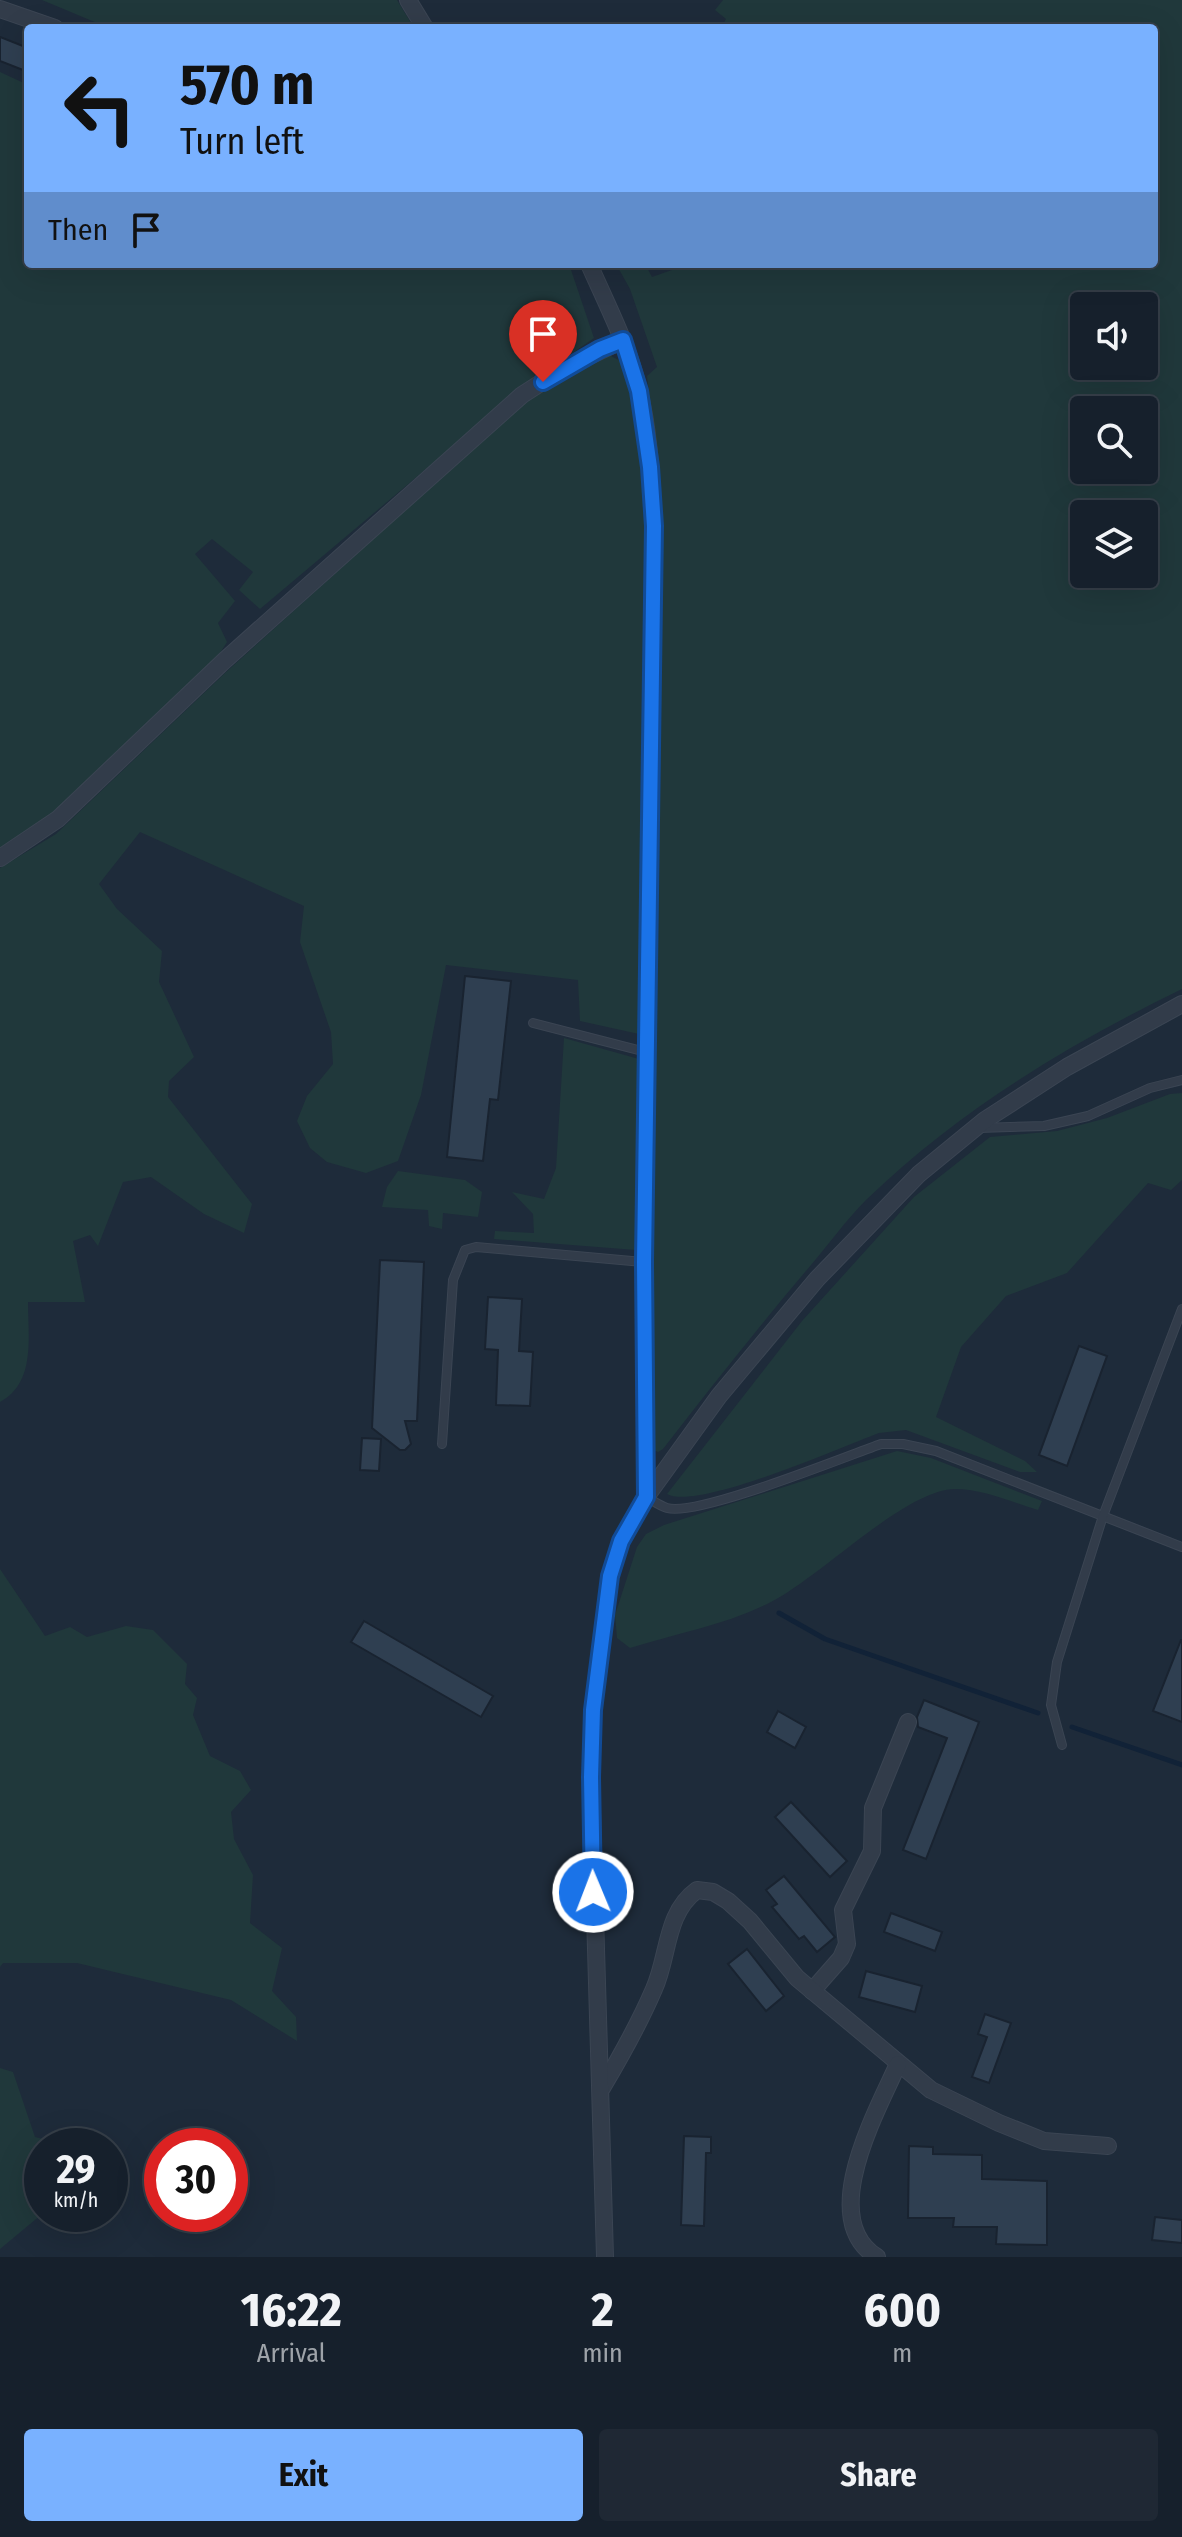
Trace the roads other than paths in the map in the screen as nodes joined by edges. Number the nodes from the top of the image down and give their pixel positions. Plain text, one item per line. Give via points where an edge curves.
1 (408, 0) edge
2 (0, 9) edge
3 (43, 24) edge
4 (423, 24) edge
5 (591, 268) edge
6 (623, 340) junction
7 (0, 858) edge
8 (1182, 1004) edge
9 (533, 1023) dead end
10 (647, 1053) junction
11 (1182, 1080) edge
12 (974, 1128) junction
13 (644, 1262) junction
14 (1182, 1309) edge
15 (442, 1444) dead end
16 (646, 1497) junction
17 (1103, 1516) junction
18 (1182, 1547) edge
19 (908, 1722) dead end
20 (1062, 1745) dead end
21 (812, 1991) junction
22 (898, 2064) junction
23 (601, 2090) junction
24 (1108, 2146) dead end
25 (605, 2257) edge
26 (877, 2257) edge

1 - 4 street
2 - 3 street
5 - 6 street
6 - 7 street via 522,395 224,661 58,819
6 - 10 street via 639,391 654,526
8 - 12 street via 1067,1067
9 - 10 lane
10 - 13 street
11 - 12 lane via 1088,1116 1044,1126
12 - 16 street via 919,1174 817,1279 719,1396
13 - 15 lane via 465,1250 453,1280
13 - 16 street
14 - 17 lane
16 - 17 lane via 668,1509 685,1509 881,1444 903,1444 936,1451
16 - 23 street via 621,1541 610,1576 593,1710
17 - 18 lane
17 - 20 lane via 1057,1662 1051,1705
19 - 21 street via 873,1808 872,1851 843,1910 847,1944
21 - 22 street
21 - 23 street via 728,1901 697,1890 674,1917 655,1986
22 - 24 street via 931,2090 1044,2141
22 - 26 street via 853,2177 850,2205 856,2233
23 - 25 street

